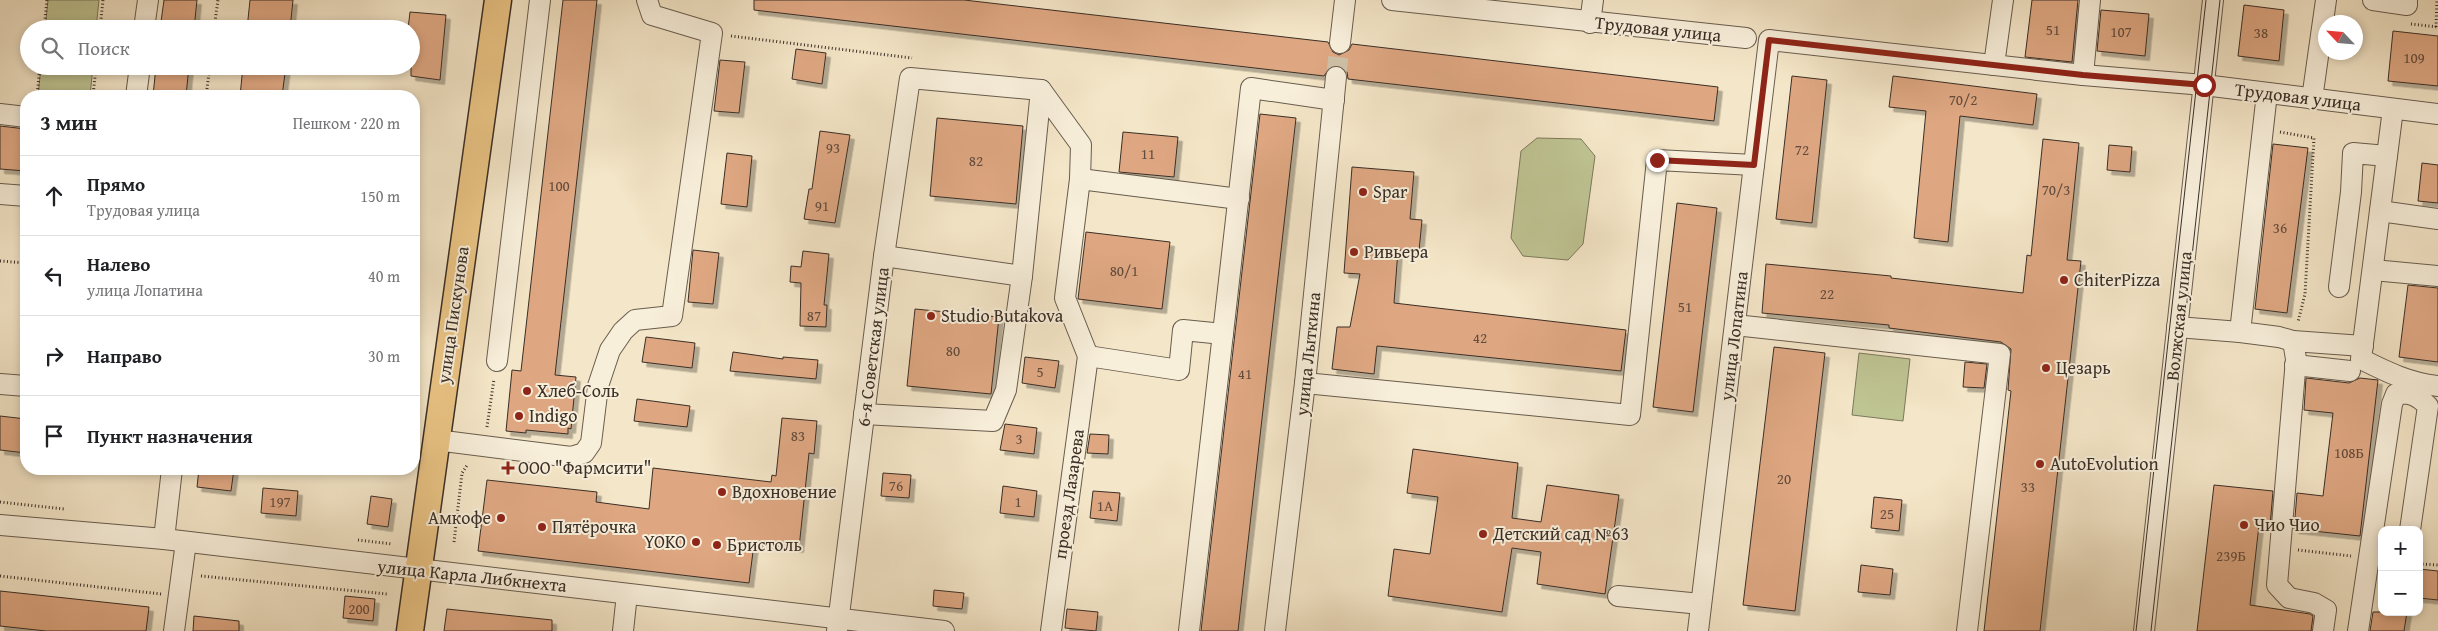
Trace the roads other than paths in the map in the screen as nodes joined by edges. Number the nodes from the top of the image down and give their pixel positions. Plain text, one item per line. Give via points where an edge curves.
1 (148, 0) edge
2 (498, 0) edge
3 (540, 0) edge
4 (647, 0) edge
5 (1345, 0) edge
6 (1392, 0) edge
7 (1593, 0) edge
8 (2003, 0) edge
9 (2090, 0) edge
10 (2213, 0) edge
11 (2326, 0) edge
12 (2373, 0) edge
13 (2407, 0) edge
14 (145, 20) edge
15 (1590, 23) junction
16 (1746, 38) dead end
17 (1769, 40) joint
18 (1340, 43) tunnel mouth
19 (1994, 65) junction
20 (139, 75) edge
21 (2083, 75) junction
22 (1336, 77) tunnel mouth
23 (2204, 85) junction
24 (137, 90) edge
25 (1041, 90) junction
26 (2267, 93) junction
27 (2312, 99) junction
28 (1334, 100) junction
29 (2393, 109) junction
30 (0, 114) edge
31 (2438, 114) edge
32 (20, 116) edge
33 (2387, 156) junction
34 (1754, 165) junction
35 (1080, 179) junction
36 (0, 194) edge
37 (20, 196) edge
38 (1238, 199) junction
39 (2380, 211) junction
40 (2438, 219) edge
41 (884, 256) junction
42 (2373, 270) junction
43 (1022, 276) junction
44 (2438, 276) edge
45 (2339, 287) dead end
46 (1735, 325) junction
47 (2177, 327) junction
48 (2240, 332) junction
49 (1223, 334) junction
50 (2293, 341) junction
51 (2363, 346) junction
52 (1088, 356) junction
53 (497, 361) dead end
54 (2296, 365) junction
55 (2350, 371) dead end
56 (1305, 383) junction
57 (0, 384) edge
58 (20, 386) edge
59 (2438, 386) edge
60 (864, 414) junction
61 (436, 440) junction
62 (171, 475) edge
63 (0, 525) edge
64 (2411, 526) edge
65 (164, 540) junction
66 (186, 542) junction
67 (417, 571) junction
68 (627, 594) junction
69 (1618, 596) dead end
70 (1701, 604) junction
71 (838, 624) edge
72 (174, 631) edge
73 (410, 631) edge
74 (623, 631) edge
75 (944, 631) edge
76 (1051, 631) edge
77 (1189, 631) edge
78 (1275, 631) edge
79 (1698, 631) edge
80 (1967, 631) edge
81 (2144, 631) edge
82 (2323, 631) edge
83 (2358, 631) edge

1 - 14 street
2 - 61 main road, улица Пискунова
3 - 53 street
4 - 61 street via 652,15 712,34 672,316 636,320 623,331 610,350 598,386 591,443 584,453 571,457
5 - 18 street
6 - 15 street, Трудовая улица
7 - 15 street
8 - 19 street
9 - 21 street
10 - 23 street, Волжская улица
11 - 27 street
12 - 13 street via 2407,5
15 - 16 street, Трудовая улица
17 - 19 street, Трудовая улица
17 - 34 street, улица Лопатина
19 - 21 street, Трудовая улица
20 - 24 street
21 - 23 street, Трудовая улица
22 - 28 street, улица Лыткина
23 - 26 street, Трудовая улица
23 - 47 street, Волжская улица
25 - 35 street via 1081,145
25 - 41 street, 6-я Советская улица via 910,78
25 - 43 street
26 - 27 street, Трудовая улица
26 - 48 street
27 - 29 street, Трудовая улица
28 - 38 street via 1251,88
28 - 56 street, улица Лыткина
29 - 31 street, Трудовая улица
29 - 33 street
30 - 32 street
33 - 39 street
33 - 45 street via 2353,153
34 - 46 street, улица Лопатина
34 - 56 street via 1657,160 1630,415
35 - 38 street
35 - 52 street via 1065,298
36 - 37 street
38 - 49 street
39 - 40 street
39 - 42 street
41 - 43 street
41 - 60 street, 6-я Советская улица
42 - 44 street
42 - 51 street
43 - 60 street via 1006,390 993,421
46 - 70 street, улица Лопатина
46 - 80 street via 2000,354
47 - 48 street
47 - 81 street, Волжская улица
48 - 50 street
49 - 52 street via 1183,330 1179,370
49 - 77 street
50 - 51 street
50 - 54 street
51 - 59 street via 2362,359 2389,374 2418,384
52 - 76 street, проезд Лазарева
54 - 55 street
54 - 82 street via 2277,585 2289,598 2314,603 2326,610
56 - 78 street, улица Лыткина
57 - 58 street
60 - 71 street, 6-я Советская улица
61 - 67 main road, улица Пискунова
62 - 65 street
63 - 65 street, улица Карла Либкнехта
64 - 83 street via 2428,406 2408,392 2396,394 2392,404
65 - 66 street, улица Карла Либкнехта
66 - 67 street, улица Карла Либкнехта
66 - 72 street
67 - 68 street, улица Карла Либкнехта
67 - 73 main road, улица Пискунова
68 - 71 street, улица Карла Либкнехта
68 - 74 street
69 - 70 street
70 - 79 street, улица Лопатина
71 - 75 street, улица Карла Либкнехта

